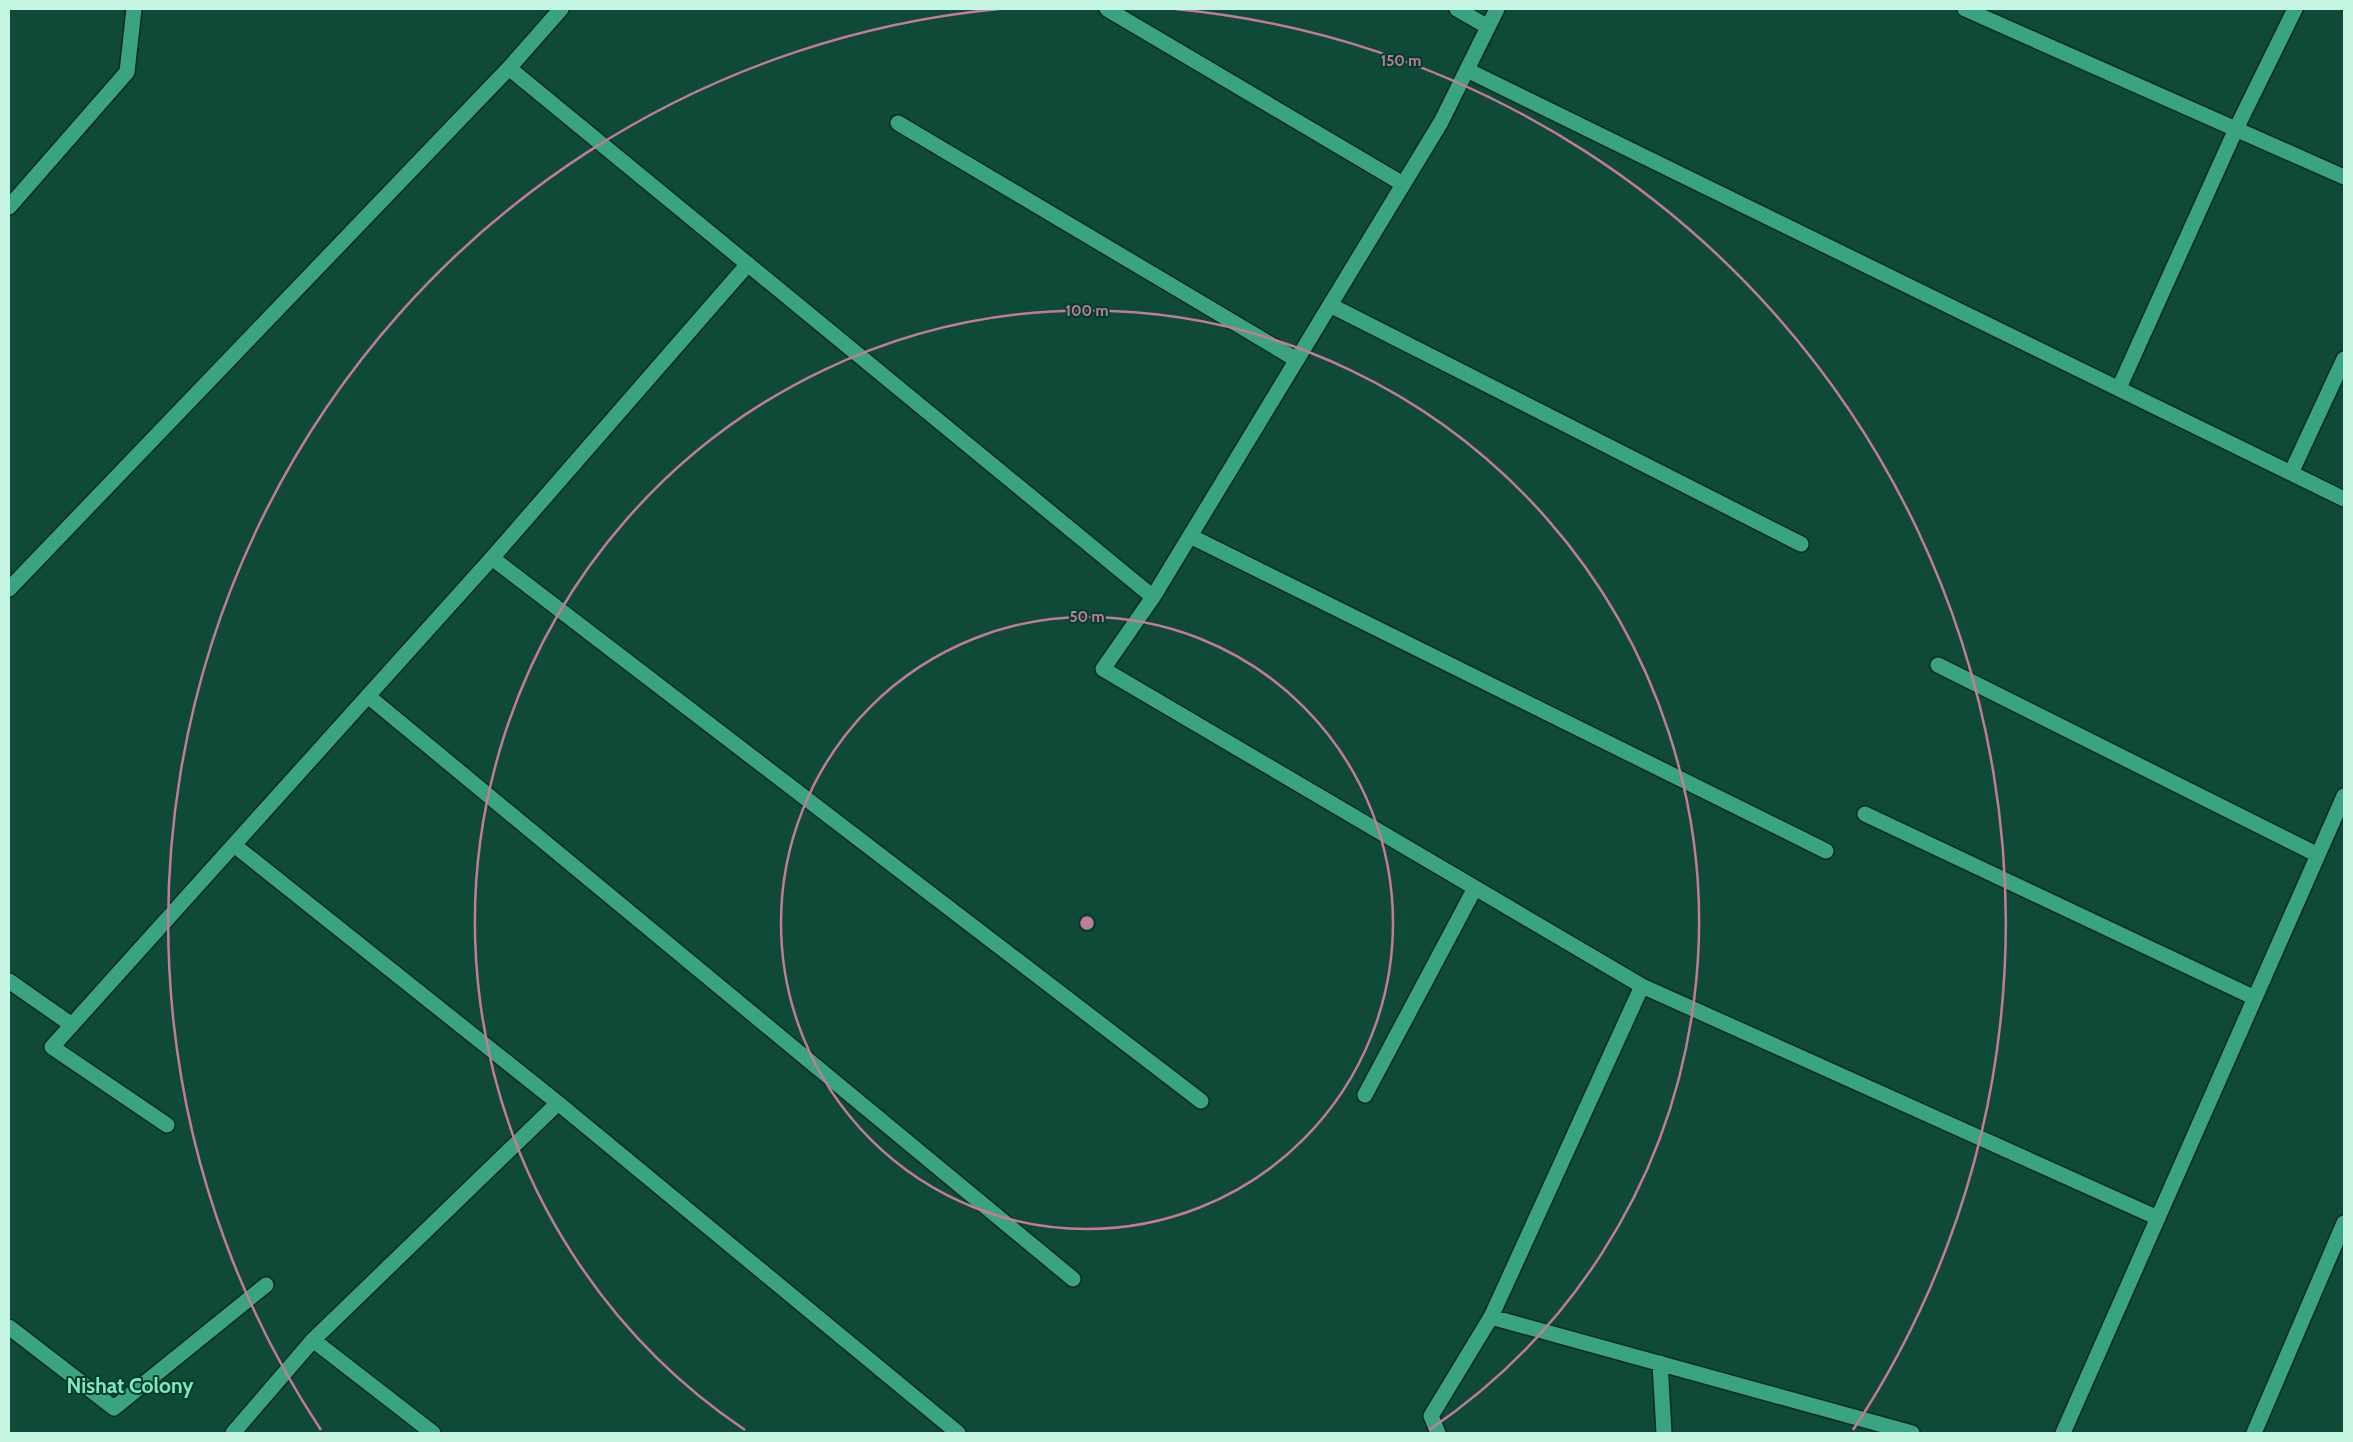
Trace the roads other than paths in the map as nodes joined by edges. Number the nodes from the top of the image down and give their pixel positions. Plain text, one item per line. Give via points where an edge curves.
1 (134, 9) edge
2 (561, 9) edge
3 (1107, 9) edge
4 (1457, 9) edge
5 (1497, 9) edge
6 (1965, 9) edge
7 (2295, 9) edge
8 (1488, 28) junction
9 (509, 68) junction
10 (1467, 70) junction
11 (898, 123) dead end
12 (2236, 129) junction
13 (2344, 176) edge
14 (1404, 184) junction
15 (9, 207) edge
16 (748, 264) junction
17 (1330, 305) junction
18 (2344, 359) edge
19 (1296, 360) junction
20 (2119, 388) junction
21 (2291, 473) junction
22 (2344, 499) edge
23 (1190, 536) junction
24 (1801, 544) dead end
25 (492, 558) junction
26 (9, 589) edge
27 (1154, 597) junction
28 (1938, 665) dead end
29 (368, 696) junction
30 (2344, 796) edge
31 (1864, 814) dead end
32 (234, 845) junction
33 (1826, 851) dead end
34 (2318, 855) junction
35 (1475, 888) junction
36 (9, 981) edge
37 (1642, 986) junction
38 (2255, 998) junction
39 (72, 1025) junction
40 (1364, 1095) dead end
41 (1201, 1101) dead end
42 (558, 1103) junction
43 (167, 1125) dead end
44 (2158, 1218) junction
45 (2344, 1223) edge
46 (1073, 1279) dead end
47 (266, 1286) dead end
48 (1491, 1317) junction
49 (9, 1327) edge
50 (313, 1340) junction
51 (1660, 1364) junction
52 (233, 1433) edge
53 (433, 1433) edge
54 (958, 1433) edge
55 (1438, 1433) edge
56 (1664, 1433) edge
57 (1912, 1433) edge
58 (2063, 1433) edge
59 (2254, 1433) edge

1 - 15 street via 127,72
2 - 9 street
3 - 14 street
4 - 8 street
5 - 8 street
6 - 12 street
7 - 12 street
8 - 10 street
9 - 16 street
9 - 26 street
10 - 14 street
10 - 20 street
11 - 19 street
12 - 13 street
12 - 20 street
14 - 17 street
16 - 25 street
16 - 27 street
17 - 19 street
17 - 24 street
18 - 21 street
19 - 23 street
20 - 21 street
21 - 22 street
23 - 27 street
23 - 33 street
25 - 29 street
25 - 41 street
27 - 35 street via 1103,669
28 - 34 street
29 - 32 street
29 - 46 street
30 - 34 street
31 - 38 street
32 - 39 street
32 - 42 street
34 - 38 street
35 - 37 street
35 - 40 street
36 - 39 street
37 - 44 street
37 - 48 street
38 - 44 street
39 - 43 street via 52,1047
42 - 50 street
42 - 54 street
44 - 58 street
45 - 59 street
47 - 49 street via 114,1408
48 - 51 street
48 - 55 street via 1431,1416
50 - 52 street
50 - 53 street
51 - 56 street
51 - 57 street

